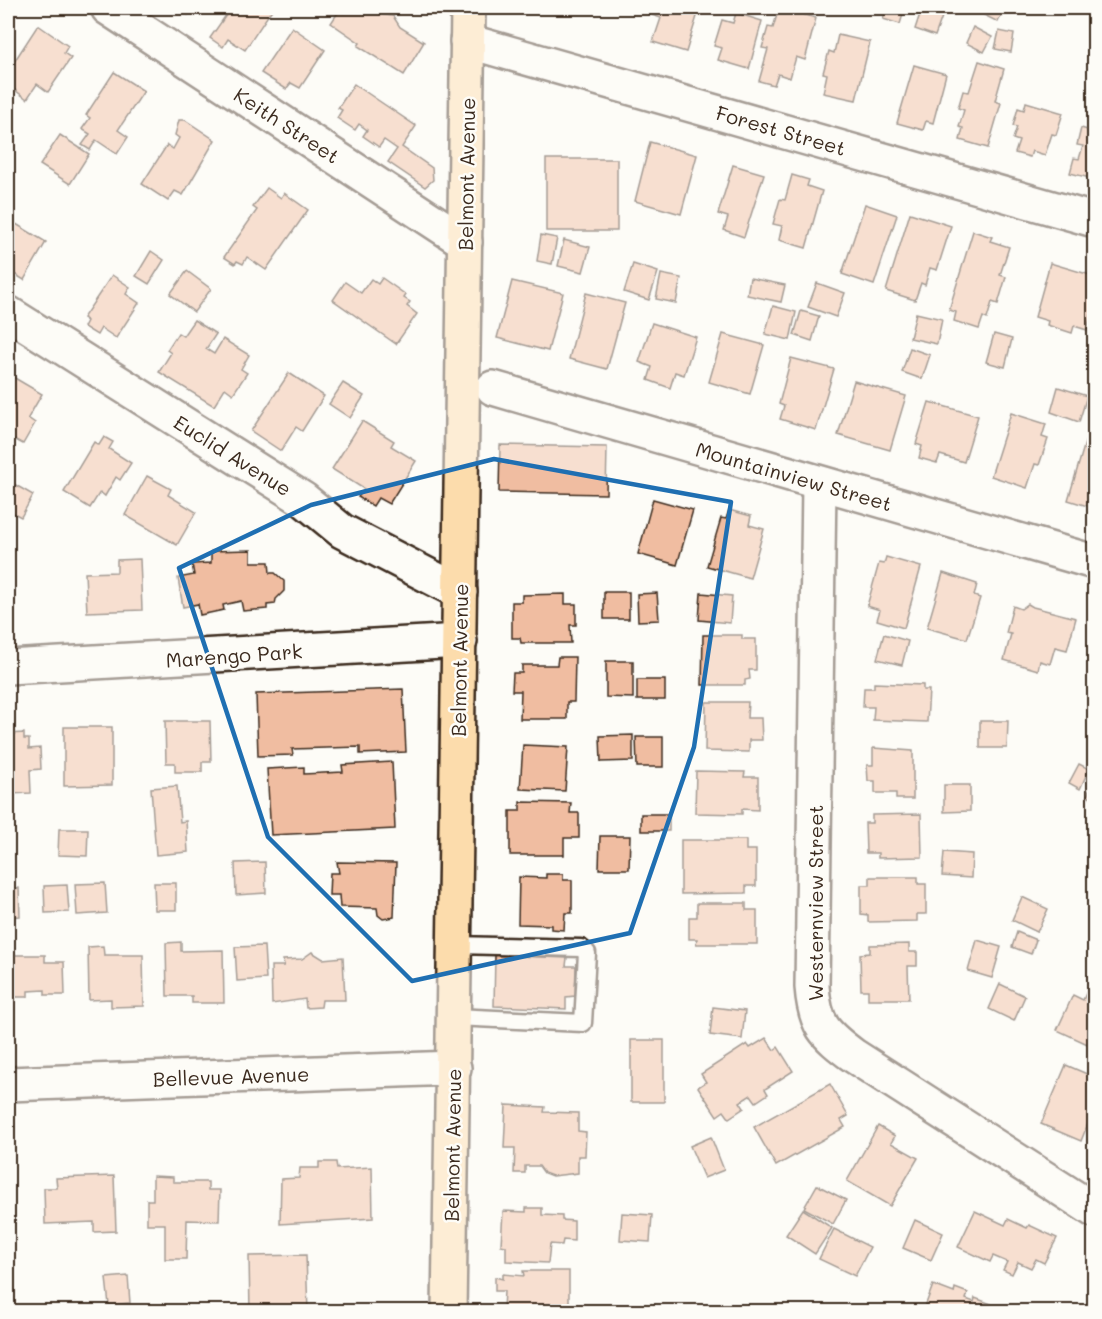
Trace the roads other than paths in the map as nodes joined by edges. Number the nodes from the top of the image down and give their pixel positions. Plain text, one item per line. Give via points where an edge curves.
1 (108, 8) edge
2 (468, 8) edge
3 (467, 41) junction
4 (1095, 220) edge
5 (465, 242) junction
6 (8, 313) edge
7 (494, 388) dead end
8 (819, 483) junction
9 (1095, 562) edge
10 (460, 592) junction
11 (460, 641) junction
12 (8, 667) edge
13 (456, 945) junction
14 (455, 1017) junction
15 (454, 1068) junction
16 (8, 1084) edge
17 (1095, 1210) edge
18 (449, 1311) edge

1 - 5 street, Keith Street
2 - 3 main road, Belmont Avenue
3 - 4 street, Forest Street
3 - 5 main road, Belmont Avenue
5 - 10 main road, Belmont Avenue
6 - 10 street, Euclid Avenue via 303,498 342,531
7 - 8 street, Mountainview Street
8 - 9 street, Mountainview Street
8 - 17 street, Westernview Street via 812,987 818,1020 827,1035 854,1056
10 - 11 main road, Belmont Avenue
11 - 12 street, Marengo Park
11 - 13 main road, Belmont Avenue
13 - 14 main road, Belmont Avenue
13 - 14 lane via 581,948 587,953 583,1023
14 - 15 main road, Belmont Avenue
15 - 16 street, Bellevue Avenue
15 - 18 main road, Belmont Avenue

